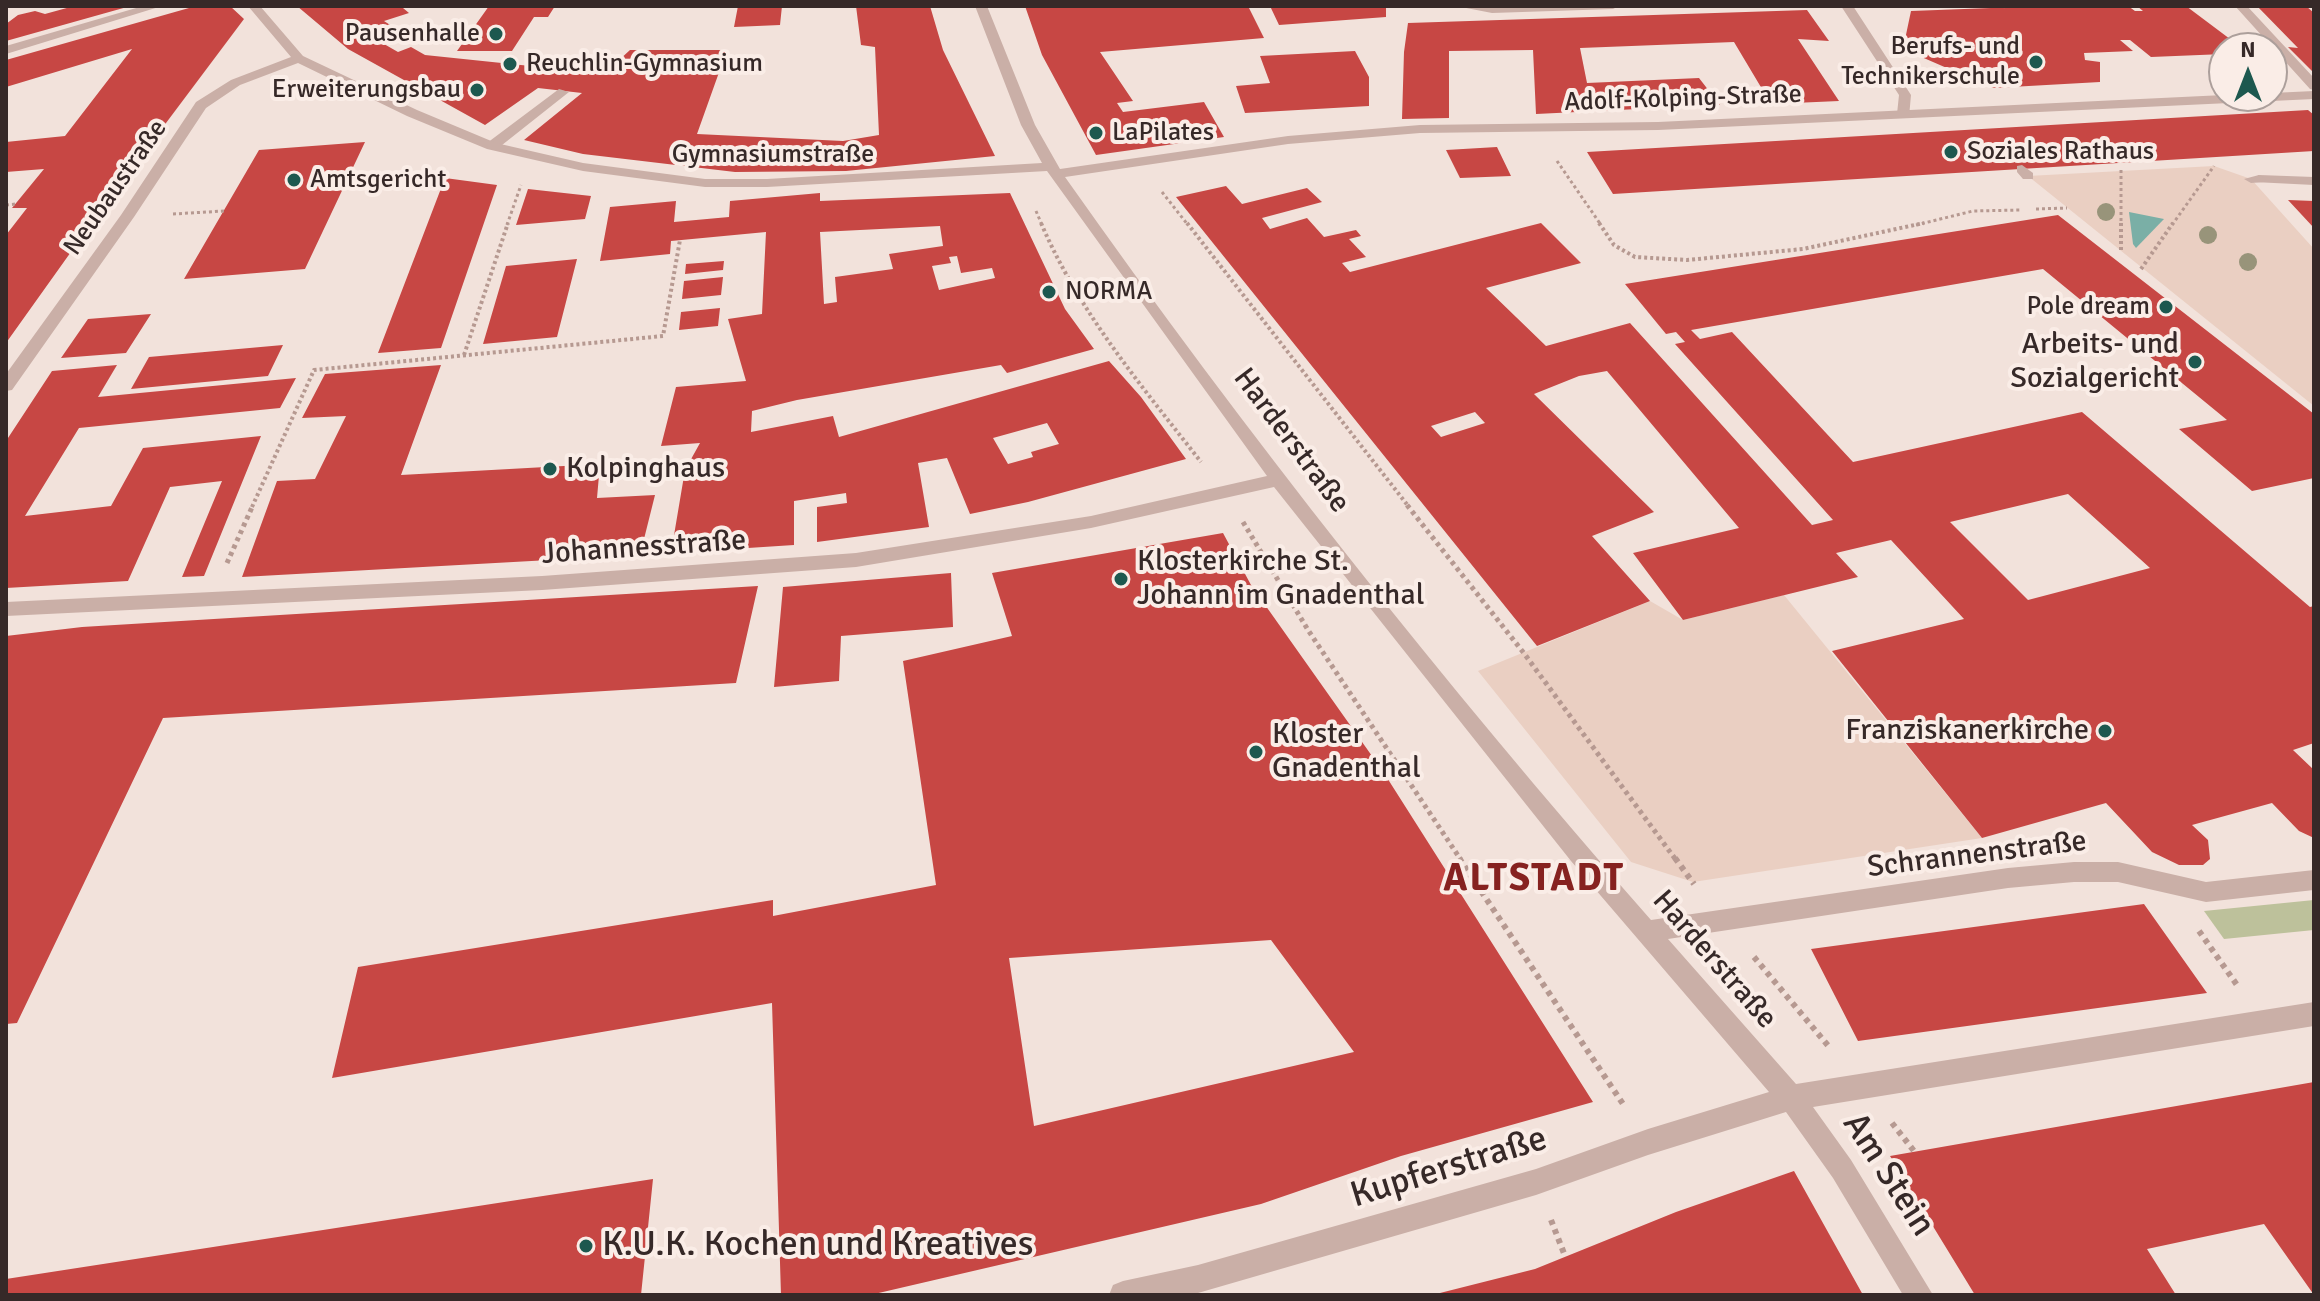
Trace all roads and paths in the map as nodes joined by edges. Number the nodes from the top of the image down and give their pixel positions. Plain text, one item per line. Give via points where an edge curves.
1 (156, 6) edge
2 (254, 6) edge
3 (981, 6) edge
4 (1462, 6) edge
5 (1613, 6) edge
6 (1847, 6) edge
7 (2241, 6) edge
8 (6, 50) edge
9 (299, 59) junction
10 (2314, 86) edge
11 (563, 92) dead end
12 (2314, 95) edge
13 (1904, 114) junction
14 (1539, 127) junction
15 (492, 146) junction
16 (531, 156) junction
17 (2214, 166) dead end
18 (1017, 169) junction
19 (1054, 170) junction
20 (2121, 170) dead end
21 (2255, 179) dead end
22 (2314, 181) edge
23 (1160, 190) dead end
24 (16, 204) dead end
25 (6, 205) edge
26 (2067, 208) dead end
27 (224, 211) dead end
28 (196, 212) dead end
29 (680, 240) dead end
30 (2121, 253) dead end
31 (2141, 269) dead end
32 (464, 355) junction
33 (11, 371) edge
34 (6, 386) edge
35 (1278, 480) junction
36 (1225, 492) junction
37 (209, 601) junction
38 (6, 609) edge
39 (2314, 880) edge
40 (2167, 884) junction
41 (1724, 920) junction
42 (1646, 931) junction
43 (2314, 1014) edge
44 (2262, 1021) junction
45 (1860, 1085) junction
46 (1791, 1098) junction
47 (1648, 1142) junction
48 (1123, 1295) edge
49 (1919, 1295) edge

1 - 8 street
2 - 9 street, Gymnasiumstraße
3 - 19 street, Harderstraße via 1028,125
4 - 5 street
6 - 13 street via 1905,95
7 - 10 street
9 - 15 street, Gymnasiumstraße
9 - 33 street, Neubaustraße via 217,90 201,105 127,217
11 - 15 street
12 - 13 street, Adolf-Kolping-Straße
13 - 14 street, Adolf-Kolping-Straße
14 - 19 street, Adolf-Kolping-Straße via 1420,129 1288,140
14 - 26 path via 1614,245 1635,257 1687,260 1803,249 1973,211
15 - 16 street, Gymnasiumstraße
16 - 18 street, Gymnasiumstraße via 705,183 850,181
16 - 32 path
17 - 31 path
18 - 19 street, Gymnasiumstraße
18 - 36 path via 1058,263 1091,320
19 - 35 street, Harderstraße
20 - 30 path
21 - 22 street
23 - 41 path via 1432,534
24 - 25 path
27 - 28 path
29 - 32 path via 663,336
32 - 37 path via 314,370
33 - 34 street, Neubaustraße
35 - 36 street, Johannesstraße
35 - 42 street, Harderstraße
36 - 37 street, Johannesstraße via 1091,522 856,560
36 - 47 path via 1308,630
37 - 38 street, Johannesstraße
39 - 40 street, Schrannenstraße via 2206,892
40 - 41 street, Schrannenstraße via 2118,872 2074,872
40 - 44 path
41 - 42 street, Schrannenstraße
41 - 45 path
42 - 46 street, Harderstraße
43 - 44 street
44 - 45 street
45 - 46 street
46 - 47 street, Kupferstraße
46 - 49 street, Am Stein via 1842,1169
47 - 48 street, Kupferstraße via 1536,1182 1198,1279

